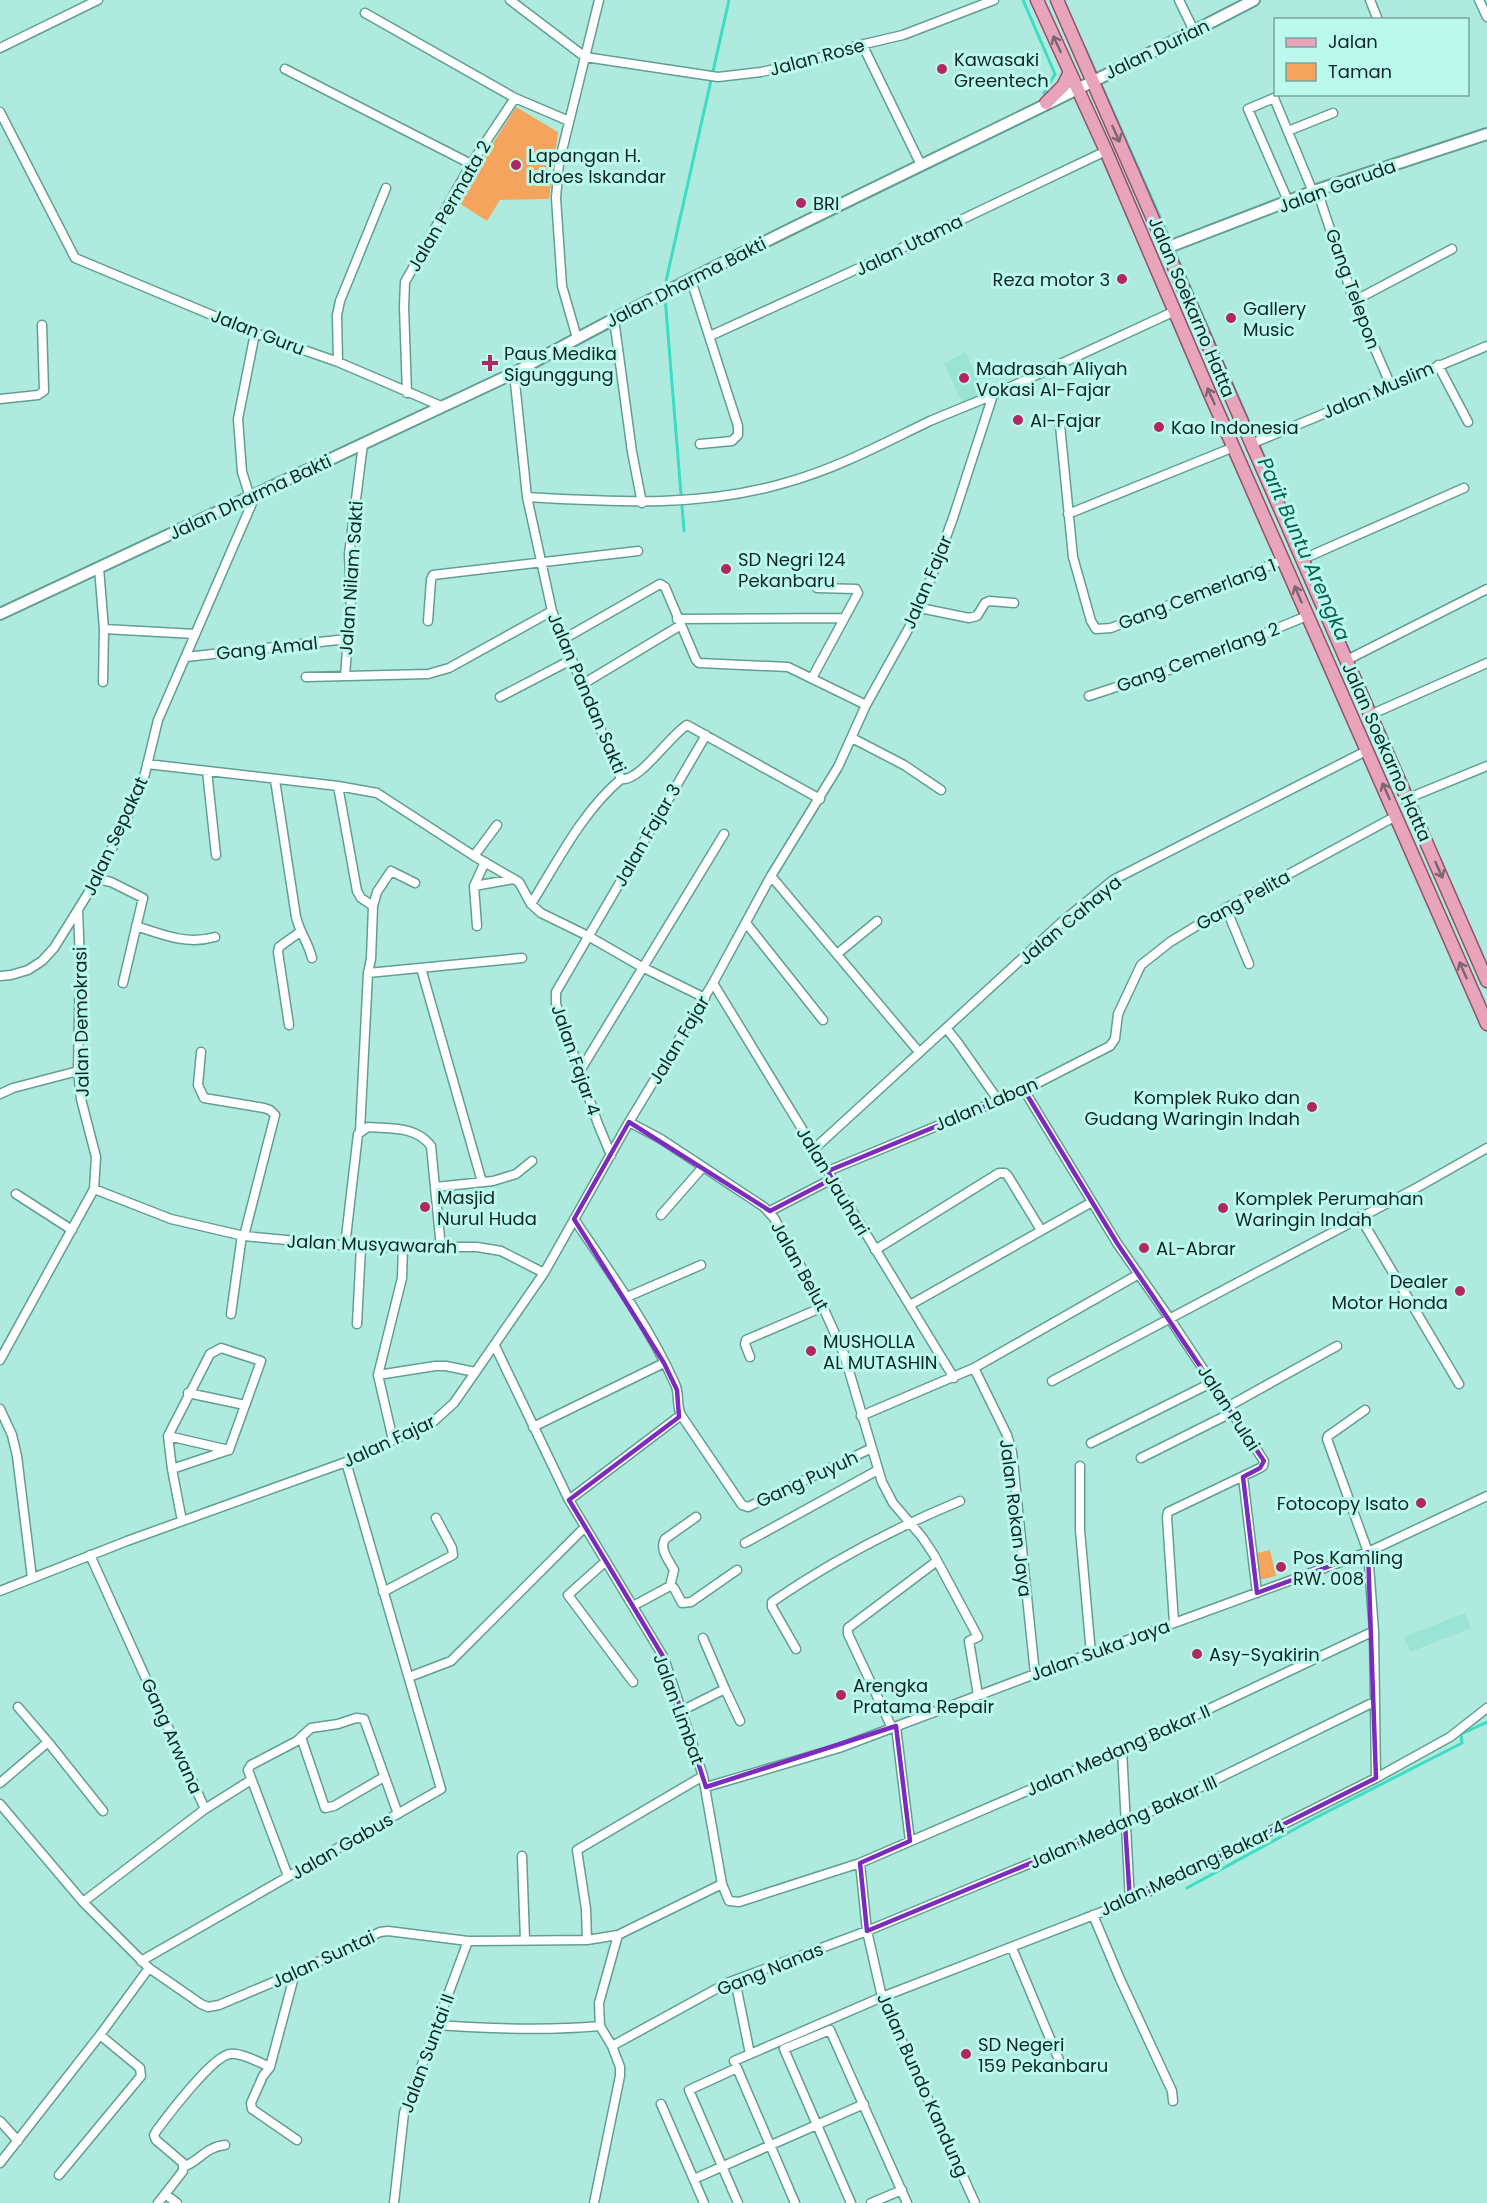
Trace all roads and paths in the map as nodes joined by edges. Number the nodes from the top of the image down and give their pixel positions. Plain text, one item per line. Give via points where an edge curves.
1 (98, 0) edge
2 (510, 0) edge
3 (599, 0) edge
4 (994, 0) edge
5 (1037, 0) edge
6 (1058, 0) edge
7 (1179, 0) edge
8 (1254, 0) edge
9 (1370, 0) edge
10 (1479, 0) edge
11 (365, 13) dead end
12 (1487, 17) edge
13 (1377, 18) edge
14 (1194, 31) junction
15 (862, 44) junction
16 (0, 48) edge
17 (585, 57) junction
18 (285, 69) dead end
19 (1070, 72) junction
20 (1094, 80) junction
21 (1077, 88) junction
22 (515, 98) junction
23 (1046, 103) junction
24 (0, 112) edge
25 (1334, 113) dead end
26 (570, 121) junction
27 (1288, 131) junction
28 (1487, 134) edge
29 (1106, 151) junction
30 (471, 164) junction
31 (921, 165) junction
32 (386, 188) dead end
33 (1315, 191) junction
34 (1289, 203) junction
35 (1168, 248) junction
36 (1452, 249) dead end
37 (691, 280) junction
38 (1354, 302) junction
39 (1175, 311) junction
40 (614, 319) junction
41 (42, 325) dead end
42 (255, 333) junction
43 (710, 336) junction
44 (577, 338) junction
45 (1487, 346) edge
46 (338, 362) junction
47 (1438, 365) junction
48 (514, 373) junction
49 (1391, 386) junction
50 (406, 393) junction
51 (993, 395) junction
52 (0, 399) edge
53 (441, 406) junction
54 (1467, 422) dead end
55 (1060, 425) dead end
56 (363, 444) junction
57 (700, 444) dead end
58 (1252, 444) junction
59 (1234, 447) junction
60 (1464, 488) dead end
61 (254, 495) junction
62 (526, 497) junction
63 (642, 503) junction
64 (1068, 514) junction
65 (638, 551) dead end
66 (1304, 558) junction
67 (1283, 560) junction
68 (541, 561) junction
69 (99, 568) junction
70 (817, 588) dead end
71 (1487, 589) edge
72 (1014, 603) dead end
73 (920, 608) junction
74 (552, 611) junction
75 (0, 614) edge
76 (1307, 616) junction
77 (843, 618) junction
78 (428, 621) dead end
79 (679, 622) junction
80 (104, 629) junction
81 (195, 634) junction
82 (347, 639) junction
83 (562, 640) junction
84 (186, 657) junction
85 (571, 660) junction
86 (1348, 660) junction
87 (1487, 663) edge
88 (345, 676) junction
89 (306, 677) dead end
90 (812, 678) junction
91 (103, 682) dead end
92 (583, 684) junction
93 (1089, 696) dead end
94 (500, 697) dead end
95 (866, 705) junction
96 (1372, 714) junction
97 (706, 735) junction
98 (852, 738) junction
99 (1368, 750) junction
100 (147, 764) junction
101 (1487, 766) edge
102 (207, 771) junction
103 (621, 779) junction
104 (275, 780) junction
105 (338, 786) junction
106 (942, 790) dead end
107 (1408, 798) junction
108 (820, 800) junction
109 (1396, 816) junction
110 (497, 825) dead end
111 (724, 834) dead end
112 (216, 855) dead end
113 (474, 856) junction
114 (485, 862) junction
115 (771, 876) junction
116 (97, 879) junction
117 (514, 879) junction
118 (415, 883) dead end
119 (474, 886) junction
120 (531, 904) junction
121 (373, 906) junction
122 (1226, 909) junction
123 (78, 910) junction
124 (1461, 920) junction
125 (877, 921) dead end
126 (746, 923) junction
127 (136, 926) junction
128 (477, 926) dead end
129 (1444, 927) junction
130 (300, 932) junction
131 (588, 936) junction
132 (215, 937) dead end
133 (837, 954) junction
134 (312, 958) dead end
135 (522, 958) dead end
136 (1249, 964) dead end
137 (642, 967) junction
138 (421, 968) junction
139 (368, 973) junction
140 (0, 976) edge
141 (1487, 981) edge
142 (123, 983) dead end
143 (713, 983) junction
144 (705, 998) junction
145 (1118, 1014) joint
146 (823, 1020) dead end
147 (1487, 1024) edge
148 (289, 1025) dead end
149 (946, 1028) junction
150 (201, 1052) dead end
151 (919, 1052) junction
152 (78, 1071) junction
153 (580, 1071) junction
154 (1024, 1090) junction
155 (0, 1094) edge
156 (998, 1100) junction
157 (629, 1122) junction
158 (360, 1131) junction
159 (1487, 1148) edge
160 (814, 1149) junction
161 (611, 1155) junction
162 (532, 1161) dead end
163 (703, 1167) junction
164 (830, 1175) junction
165 (482, 1182) junction
166 (436, 1187) junction
167 (94, 1189) junction
168 (16, 1194) dead end
169 (1092, 1202) junction
170 (770, 1212) junction
171 (661, 1215) dead end
172 (1360, 1217) junction
173 (574, 1219) junction
174 (72, 1230) junction
175 (1041, 1230) junction
176 (243, 1235) junction
177 (345, 1246) junction
178 (361, 1247) junction
179 (403, 1247) junction
180 (441, 1248) junction
181 (875, 1250) junction
182 (701, 1265) dead end
183 (544, 1273) junction
184 (1139, 1274) junction
185 (627, 1297) junction
186 (909, 1305) junction
187 (823, 1307) junction
188 (231, 1314) dead end
189 (1170, 1318) junction
190 (357, 1324) dead end
191 (495, 1346) junction
192 (1337, 1346) dead end
193 (750, 1357) dead end
194 (0, 1360) edge
195 (664, 1363) junction
196 (974, 1368) junction
197 (475, 1372) junction
198 (378, 1375) junction
199 (954, 1378) junction
200 (1052, 1381) dead end
201 (1213, 1382) junction
202 (1459, 1384) dead end
203 (188, 1394) junction
204 (245, 1405) junction
205 (0, 1409) edge
206 (1231, 1409) junction
207 (1365, 1410) dead end
208 (681, 1415) junction
209 (861, 1416) junction
210 (533, 1427) junction
211 (168, 1436) junction
212 (393, 1440) junction
213 (1091, 1443) dead end
214 (872, 1448) junction
215 (229, 1450) junction
216 (1141, 1458) dead end
217 (346, 1462) junction
218 (1080, 1466) dead end
219 (172, 1468) junction
220 (878, 1470) junction
221 (1243, 1477) junction
222 (1487, 1496) edge
223 (569, 1500) junction
224 (960, 1501) dead end
225 (696, 1517) dead end
226 (436, 1518) dead end
227 (182, 1521) junction
228 (908, 1522) junction
229 (585, 1527) junction
230 (745, 1543) dead end
231 (1368, 1552) junction
232 (90, 1555) junction
233 (606, 1561) junction
234 (937, 1561) junction
235 (736, 1570) dead end
236 (32, 1578) junction
237 (670, 1586) junction
238 (0, 1591) edge
239 (383, 1592) junction
240 (1257, 1593) junction
241 (633, 1606) junction
242 (1174, 1623) junction
243 (1374, 1631) junction
244 (703, 1638) dead end
245 (796, 1649) dead end
246 (1091, 1654) junction
247 (1035, 1674) junction
248 (408, 1677) junction
249 (633, 1682) dead end
250 (725, 1689) junction
251 (978, 1695) junction
252 (1374, 1702) junction
253 (18, 1707) dead end
254 (1487, 1708) edge
255 (681, 1711) junction
256 (740, 1721) dead end
257 (894, 1727) junction
258 (301, 1737) junction
259 (48, 1742) junction
260 (1122, 1750) junction
261 (703, 1776) junction
262 (384, 1777) junction
263 (1376, 1778) junction
264 (251, 1780) junction
265 (0, 1783) edge
266 (706, 1787) junction
267 (0, 1804) edge
268 (205, 1809) junction
269 (103, 1810) dead end
270 (398, 1814) junction
271 (1125, 1824) junction
272 (910, 1841) junction
273 (522, 1856) dead end
274 (860, 1863) junction
275 (288, 1876) junction
276 (722, 1884) junction
277 (1130, 1901) junction
278 (83, 1902) junction
279 (1093, 1915) junction
280 (867, 1931) junction
281 (618, 1935) junction
282 (525, 1940) junction
283 (587, 1940) junction
284 (468, 1941) junction
285 (1012, 1948) junction
286 (141, 1961) junction
287 (149, 1968) junction
288 (295, 1973) junction
289 (735, 1980) junction
290 (882, 1997) junction
291 (437, 2025) junction
292 (600, 2026) junction
293 (100, 2035) junction
294 (612, 2046) junction
295 (750, 2054) junction
296 (1059, 2060) dead end
297 (734, 2061) dead end
298 (270, 2067) junction
299 (1173, 2101) dead end
300 (661, 2104) dead end
301 (864, 2104) junction
302 (0, 2121) edge
303 (817, 2124) junction
304 (297, 2140) dead end
305 (18, 2141) junction
306 (771, 2144) junction
307 (225, 2145) dead end
308 (0, 2163) edge
309 (722, 2166) junction
310 (183, 2167) junction
311 (59, 2175) dead end
312 (694, 2179) junction
313 (902, 2190) junction
314 (165, 2194) junction
315 (158, 2203) edge
316 (177, 2203) edge
317 (394, 2203) edge
318 (594, 2203) edge
319 (704, 2203) edge
320 (738, 2203) edge
321 (795, 2203) edge
322 (851, 2203) edge
323 (871, 2203) edge
324 (908, 2203) edge
325 (975, 2203) edge

1 - 16 street
2 - 17 street, Jalan Rose
3 - 17 street
4 - 15 street, Jalan Rose via 903,35
19 -> 5 main road, Jalan Soekarno Hatta
6 - 20 main road, Jalan Soekarno Hatta
7 - 14 street
8 - 14 main road, Jalan Durian
9 - 13 street
10 - 12 street
11 - 22 street
14 - 20 main road, Jalan Durian
15 - 17 street, Jalan Rose via 792,66 718,77
15 - 31 street
17 - 26 street
18 - 30 street
19 - 21 main road, Jalan Soekarno Hatta
19 - 23 main road via 1063,86
20 - 21 main road, Jalan Durian
20 -> 35 main road, Jalan Soekarno Hatta
21 - 23 main road, Jalan Dharma Bakti
21 - 29 main road, Jalan Soekarno Hatta
22 - 26 street
22 - 30 street, Jalan Permata 2
23 - 31 main road, Jalan Dharma Bakti
24 - 42 street, Jalan Guru via 75,258
25 - 27 street
26 - 44 street via 559,163 556,198 562,286
27 - 33 street, Gang Telepon
27 - 34 street, Gang Telepon via 1274,98 1248,108
28 - 33 main road, Jalan Garuda
29 - 39 main road, Jalan Soekarno Hatta
29 - 43 street, Jalan Utama
30 - 50 street, Jalan Permata 2 via 405,282
31 - 37 main road, Jalan Dharma Bakti
32 - 46 street via 340,301
33 - 34 main road, Jalan Garuda
33 - 38 street, Gang Telepon
34 - 35 main road, Jalan Garuda
35 - 58 main road, Jalan Soekarno Hatta
36 - 38 street
37 - 40 main road, Jalan Dharma Bakti
37 - 43 street
38 - 49 street, Gang Telepon
39 - 51 street
59 -> 39 main road, Jalan Soekarno Hatta
40 - 44 main road, Jalan Dharma Bakti
40 - 63 street
41 - 52 street via 44,391
42 - 46 street, Jalan Guru
42 - 61 street via 238,419 242,472
43 - 57 street via 738,435 732,441
44 - 48 main road, Jalan Dharma Bakti
45 - 47 street, Jalan Muslim
46 - 50 street, Jalan Guru
47 - 49 street, Jalan Muslim
47 - 54 street
48 - 53 main road, Jalan Dharma Bakti
48 - 62 street, Jalan Pandan Sakti
49 - 58 street, Jalan Muslim
50 - 53 street, Jalan Guru
51 - 63 street via 813,474 750,492
51 - 73 street, Jalan Fajar
53 - 56 main road, Jalan Dharma Bakti
55 - 64 street
56 - 61 main road, Jalan Dharma Bakti
56 - 82 street, Jalan Nilam Sakti via 349,554 351,598
58 - 66 main road, Jalan Soekarno Hatta
59 - 64 street
59 - 67 main road, Jalan Soekarno Hatta
60 - 66 street
61 - 69 main road, Jalan Dharma Bakti
61 - 81 street, Jalan Sepakat
62 - 63 street
62 - 68 street, Jalan Pandan Sakti
64 - 67 street, Gang Cemerlang 1 via 1073,558 1096,629 1111,628
65 - 68 street
66 - 86 main road, Jalan Soekarno Hatta
76 -> 67 main road, Jalan Soekarno Hatta
68 - 74 street, Jalan Pandan Sakti
68 - 78 street via 433,575
69 - 75 main road, Jalan Dharma Bakti
69 - 80 street
70 - 77 street via 857,591
71 - 86 street
72 - 73 street via 989,601 978,616 969,618
73 - 95 street, Jalan Fajar
74 - 83 street, Jalan Pandan Sakti
74 - 88 street, Jalan Nilam Sakti via 449,668 428,674
76 - 93 street, Gang Cemerlang 2 via 1202,659
76 - 99 main road, Jalan Soekarno Hatta
77 - 79 street
77 - 90 street
79 - 83 street via 665,588 658,584
79 - 90 street via 699,663 788,667
79 - 92 street
80 - 81 street
80 - 91 street
81 - 84 street, Jalan Sepakat
82 - 84 street, Gang Amal
82 - 88 street, Jalan Nilam Sakti
83 - 85 street, Jalan Pandan Sakti
84 - 100 street, Jalan Sepakat via 158,720
85 - 92 street, Jalan Pandan Sakti
85 - 94 street
86 - 96 main road, Jalan Soekarno Hatta
87 - 96 street
88 - 89 street, Jalan Nilam Sakti
90 - 95 street
92 - 103 street, Jalan Pandan Sakti
95 - 98 street, Jalan Fajar
96 - 107 main road, Jalan Soekarno Hatta
97 - 103 street, Jalan Pandan Sakti via 687,725 636,775
97 - 108 street, Jalan Pandan Sakti
97 - 131 street, Jalan Fajar 3
98 - 106 street
98 - 108 street, Jalan Fajar
109 -> 99 main road, Jalan Soekarno Hatta
99 - 149 street, Jalan Cahaya via 1113,880
100 - 102 street
100 - 116 street, Jalan Sepakat via 142,786
101 - 107 street
102 - 104 street
102 - 112 street
103 - 120 street via 586,816
104 - 105 street
104 - 130 street
105 - 113 street via 377,793
105 - 121 street via 357,891
107 -> 124 main road, Jalan Soekarno Hatta
108 - 115 street, Jalan Fajar
109 - 122 street, Gang Pelita
109 - 129 main road, Jalan Soekarno Hatta
110 - 113 street
111 - 137 street
113 - 114 street
114 - 117 street
114 - 119 street
115 - 126 street, Jalan Fajar
115 - 133 street
116 - 123 street, Jalan Sepakat
116 - 127 street via 143,897
117 - 119 street
117 - 120 street
118 - 121 street via 391,871
119 - 128 street
120 - 131 street
121 - 139 street
122 - 136 street
122 - 145 street, Gang Pelita via 1170,942 1141,965
123 - 140 street, Jalan Sepakat via 42,961 28,970
123 - 152 street, Jalan Demokrasi
124 - 129 main road
124 - 141 main road, Jalan Soekarno Hatta
125 - 133 street
126 - 143 street, Jalan Fajar
126 - 146 street
127 - 132 street via 190,941
127 - 142 street
147 -> 129 main road, Jalan Soekarno Hatta
130 - 134 street
130 - 148 street via 279,947 278,952
131 - 137 street
131 - 153 street, Jalan Fajar 4 via 555,998
133 - 151 street
135 - 138 street
137 - 144 street
137 - 153 street
138 - 139 street
138 - 165 street
139 - 158 street
143 - 144 street, Jalan Fajar
143 - 160 street, Jalan Jauhari
144 - 157 street, Jalan Fajar
145 - 154 street, Jalan Laban via 1115,1040 1110,1046
149 - 151 street, Jalan Cahaya
149 - 156 street
150 - 176 street via 198,1085 204,1098 264,1108 275,1115
151 - 160 street, Jalan Cahaya
152 - 155 street
152 - 167 street, Jalan Demokrasi via 96,1157
153 - 161 street, Jalan Fajar 4
154 - 156 street, Jalan Laban
154 - 169 street, Jalan Pulai
156 - 164 street, Jalan Laban
157 - 161 street, Jalan Fajar
157 - 163 street, Jalan Belut
158 - 166 street via 368,1126 424,1136 431,1146
158 - 177 street
159 - 172 street
160 - 164 street, Jalan Jauhari
161 - 173 street, Jalan Fajar
162 - 165 street via 516,1174
163 - 170 street, Jalan Belut
163 - 171 street
164 - 170 street, Jalan Laban
164 - 181 street, Jalan Jauhari
165 - 166 street
166 - 180 street
167 - 174 street, Jalan Demokrasi
167 - 176 street, Jalan Musyawarah via 171,1219
168 - 174 street
169 - 175 street
169 - 184 street, Jalan Pulai
170 - 187 street, Jalan Belut
172 - 189 street
172 - 202 street
173 - 183 street, Jalan Fajar
173 - 185 street
174 - 194 street, Jalan Demokrasi
175 - 181 street via 1008,1176 999,1173
175 - 186 street
176 - 177 street, Jalan Musyawarah
176 - 188 street
177 - 178 street, Jalan Musyawarah
178 - 179 street, Jalan Musyawarah
178 - 190 street
179 - 180 street, Jalan Musyawarah
179 - 198 street via 402,1278
180 - 183 street, Jalan Musyawarah via 501,1251
181 - 186 street, Jalan Jauhari
182 - 185 street
183 - 191 street, Jalan Fajar
184 - 189 street, Jalan Pulai
184 - 196 street
185 - 195 street
186 - 199 street, Jalan Jauhari
187 - 193 street via 746,1340
187 - 209 street, Jalan Belut via 844,1354
189 - 200 street
189 - 201 street, Jalan Pulai
191 - 197 street, Jalan Fajar
191 - 210 street, Jalan Limbat
192 - 206 street
195 - 208 street via 677,1390
195 - 210 street
196 - 199 street
196 - 247 street, Jalan Rokan Jaya via 1012,1452
197 - 198 street via 435,1366
197 - 212 street, Jalan Fajar via 446,1413
198 - 212 street
199 - 209 street
201 - 206 street, Jalan Pulai
201 - 213 street
203 - 204 street
203 - 204 street via 210,1354 221,1348 261,1361
203 - 211 street
204 - 215 street
205 - 236 street via 17,1456
206 - 216 street
206 - 221 street, Jalan Pulai via 1264,1463
207 - 231 street via 1327,1439
208 - 214 street, Gang Puyuh via 735,1497 748,1507
208 - 223 street
209 - 214 street, Jalan Belut
210 - 223 street, Jalan Limbat
211 - 215 street
211 - 219 street
212 - 217 street, Jalan Fajar
214 - 220 street, Jalan Belut
215 - 219 street
217 - 227 street, Jalan Fajar
217 - 239 street, Jalan Gabus
218 - 246 street via 1080,1530
219 - 227 street
220 - 228 street, Jalan Belut via 893,1503
220 - 230 street
221 - 240 street
221 - 242 street, Jalan Pulai via 1167,1514
222 - 231 street, Jalan Suka Jaya
223 - 229 street, Jalan Limbat
224 - 228 street
225 - 237 street via 662,1544 674,1570
226 - 239 street via 453,1555
227 - 232 street, Jalan Fajar
228 - 234 street, Jalan Belut
228 - 245 street via 772,1602
229 - 233 street, Jalan Limbat
229 - 248 street via 451,1661
231 - 240 street, Jalan Suka Jaya
231 - 243 street
232 - 236 street, Jalan Fajar
232 - 268 street, Gang Arwana
233 - 241 street, Jalan Limbat
233 - 249 street via 568,1595
234 - 251 street, Jalan Belut via 978,1637 969,1641
234 - 257 street via 848,1628
235 - 237 street via 685,1604
236 - 238 street, Jalan Fajar
237 - 241 street
239 - 248 street, Jalan Gabus
240 - 242 street, Jalan Suka Jaya
241 - 255 street, Jalan Limbat via 664,1658
242 - 246 street, Jalan Suka Jaya
243 - 252 street
243 - 260 street, Jalan Medang Bakar II
244 - 250 street
246 - 247 street, Jalan Suka Jaya
247 - 251 street, Jalan Suka Jaya
248 - 270 street, Jalan Gabus via 441,1789
250 - 255 street
250 - 256 street
251 - 257 street, Jalan Suka Jaya
252 - 263 street
252 - 271 street, Jalan Medang Bakar III
253 - 259 street
254 - 263 street, Jalan Medang Bakar 4 via 1450,1737
255 - 261 street, Jalan Limbat
257 - 266 street, Jalan Suka Jaya via 839,1748
257 - 272 street
258 - 262 street via 312,1728 360,1717
258 - 262 street via 325,1808
258 - 264 street via 251,1765
259 - 265 street
259 - 269 street
260 - 271 street
260 - 272 street, Jalan Medang Bakar II
261 - 266 street, Jalan Limbat
261 - 283 street via 577,1850
262 - 270 street
263 - 277 street, Jalan Medang Bakar 4
264 - 268 street
264 - 275 street
266 - 276 street, Jalan Limbat
267 - 278 street, Jalan Suntai
268 - 278 street, Gang Arwana
270 - 275 street, Jalan Gabus
271 - 277 street
271 - 280 street, Jalan Medang Bakar III
272 - 274 street, Jalan Medang Bakar II
273 - 282 street
274 - 276 street via 739,1902 729,1900
274 - 280 street, Jalan Bundo Kandung
275 - 286 street, Jalan Gabus
276 - 281 street, Jalan Suntai
277 - 279 street, Jalan Medang Bakar 4
278 - 286 street, Jalan Suntai
279 - 285 street, Jalan Medang Bakar 4
279 - 299 street via 1172,2091
280 - 289 street, Gang Nanas
280 - 290 street, Jalan Bundo Kandung
281 - 283 street, Jalan Suntai
281 - 292 street via 599,2003
282 - 283 street, Jalan Suntai
282 - 284 street, Jalan Suntai
284 - 288 street, Jalan Suntai via 380,1932
284 - 291 street, Jalan Suntai II
285 - 290 street, Jalan Medang Bakar 4
285 - 296 street
286 - 287 street, Jalan Suntai
287 - 288 street, Jalan Suntai via 208,2007
287 - 293 street
288 - 298 street
289 - 294 street, Gang Nanas
289 - 295 street
290 - 295 street, Jalan Medang Bakar 4
290 - 325 street, Jalan Bundo Kandung
291 - 292 street via 520,2030
291 - 317 street, Jalan Suntai II via 404,2113
292 - 294 street
293 - 305 street
293 - 311 street via 140,2068 141,2076
294 - 318 street via 620,2076
295 - 297 street, Jalan Medang Bakar 4
298 - 304 street via 251,2106
298 - 310 street via 228,2054 195,2084 154,2135
300 - 312 street
301 - 303 street
301 - 303 street via 830,2030 784,2049
301 - 313 street
302 - 305 street
303 - 306 street
303 - 322 street
305 - 308 street
306 - 309 street
306 - 309 street via 737,2068 689,2090
306 - 321 street
307 - 310 street via 212,2147
309 - 312 street
309 - 320 street
310 - 314 street
312 - 319 street
313 - 323 street
313 - 324 street
314 - 315 street
314 - 316 street

